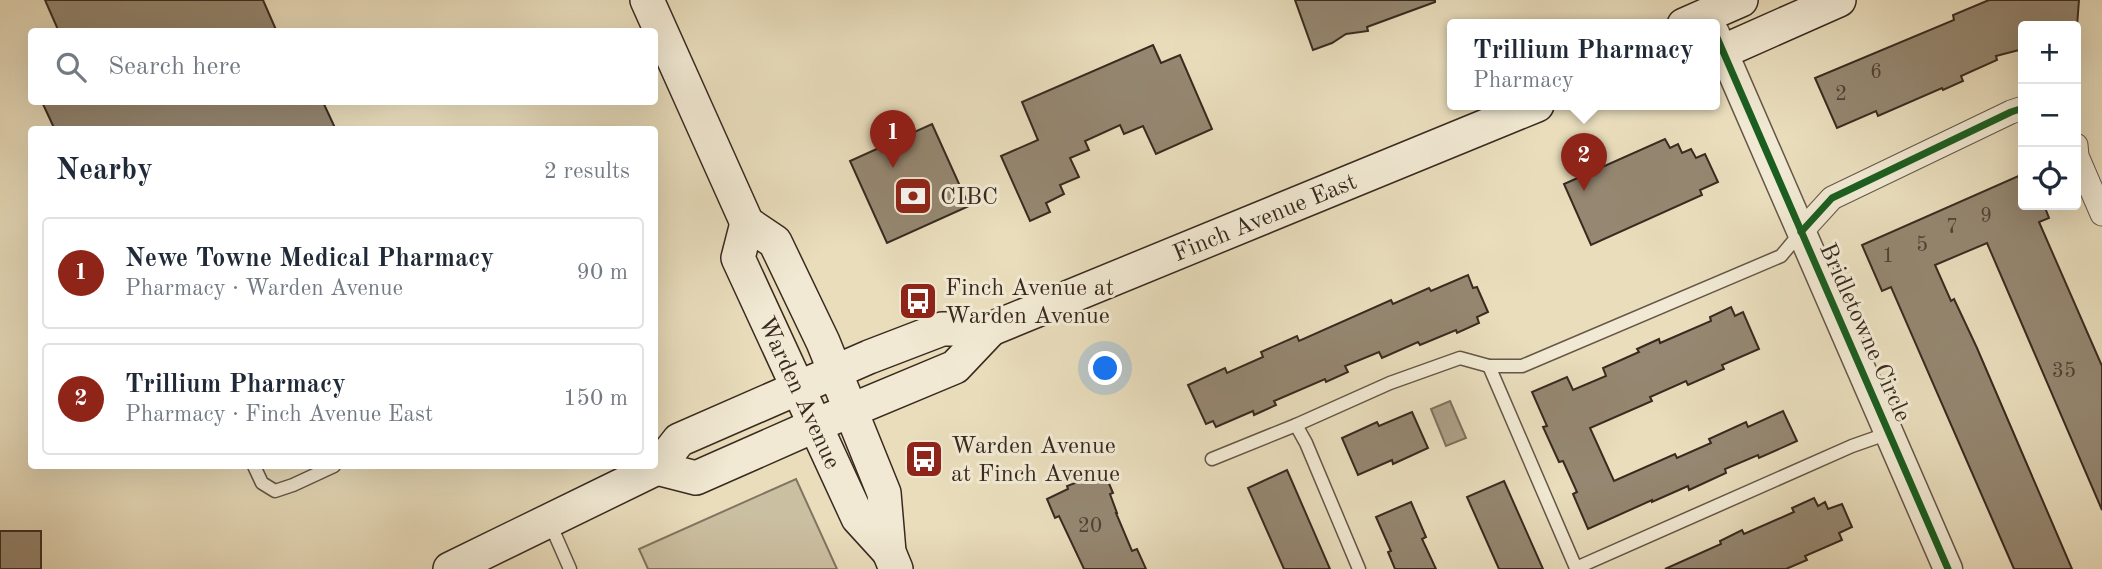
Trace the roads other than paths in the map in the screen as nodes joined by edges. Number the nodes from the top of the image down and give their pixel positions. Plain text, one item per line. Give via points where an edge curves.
1 (648, 0) edge
2 (1741, 0) edge
3 (1839, 0) edge
4 (1719, 19) edge
5 (1720, 26) edge
6 (1720, 55) edge
7 (1525, 110) edge
8 (2018, 110) edge
9 (2076, 147) edge
10 (2102, 214) edge
11 (747, 223) junction
12 (1801, 232) junction
13 (991, 329) junction
14 (1489, 366) junction
15 (834, 372) junction
16 (799, 387) junction
17 (849, 411) junction
18 (817, 425) junction
19 (1296, 425) junction
20 (1889, 433) junction
21 (1212, 459) dead end
22 (658, 467) edge
23 (658, 468) edge
24 (256, 469) edge
25 (328, 469) edge
26 (655, 469) edge
27 (549, 521) junction
28 (893, 560) edge
29 (450, 569) edge
30 (570, 569) edge
31 (1359, 569) edge
32 (1948, 569) edge

1 - 11 main road
2 - 4 main road
3 - 5 main road
6 - 12 street, Bridletowne Circle
7 - 13 main road, Finch Avenue East
8 - 12 street via 1832,198
9 - 10 street
11 - 15 main road, Warden Avenue via 775,242
11 - 16 main road, Warden Avenue via 738,258
12 - 14 lane via 1781,256 1522,366
12 - 20 street, Bridletowne Circle
13 - 15 main road, Finch Avenue East via 942,329
13 - 17 main road, Finch Avenue East via 955,368
14 - 19 lane via 1460,358
14 - 20 lane via 1576,568
15 - 16 main road, Finch Avenue East
15 - 17 main road, Warden Avenue
16 - 18 main road, Warden Avenue
16 - 22 main road, Finch Avenue East via 679,440
17 - 18 main road, Finch Avenue East
17 - 28 main road, Warden Avenue via 884,492
18 - 23 main road, Finch Avenue East via 696,478
18 - 28 main road, Warden Avenue via 858,517
19 - 21 lane
19 - 31 lane
20 - 32 street, Bridletowne Circle
24 - 25 lane via 262,482 275,491
26 - 27 main road, Finch Avenue East
27 - 29 main road, Finch Avenue East
27 - 30 lane

